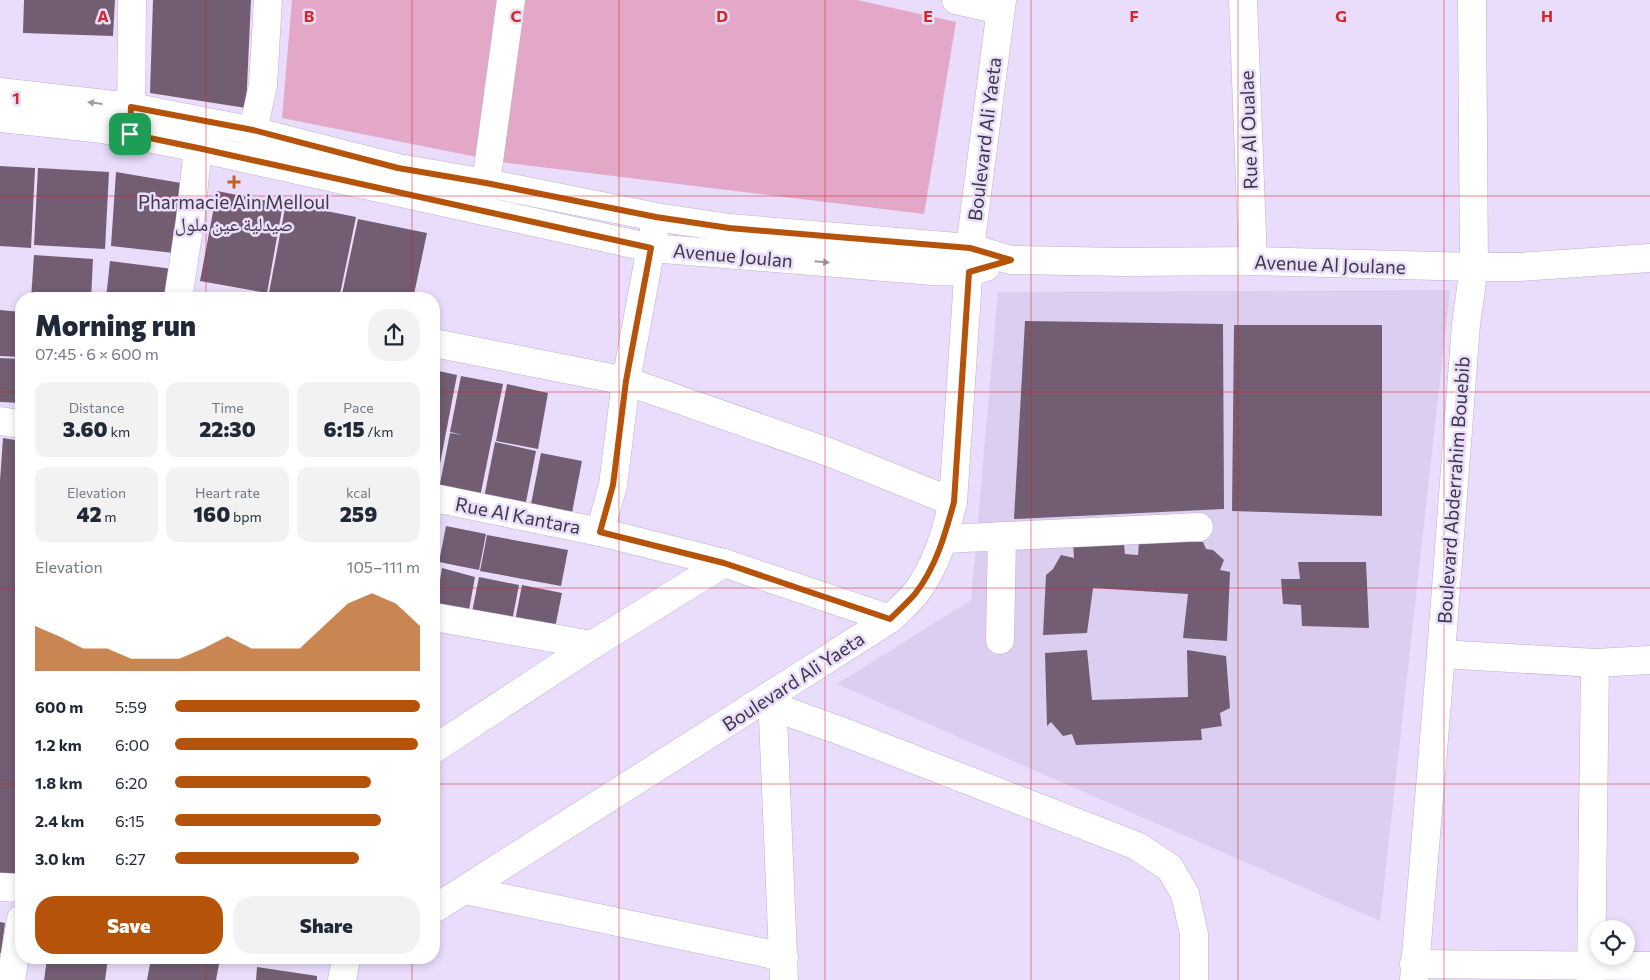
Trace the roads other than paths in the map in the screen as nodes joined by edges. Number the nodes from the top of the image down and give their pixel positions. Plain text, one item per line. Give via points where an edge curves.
1 (132, 0) edge
2 (268, 0) edge
3 (511, 0) edge
4 (956, 0) edge
5 (1243, 0) edge
6 (1472, 0) edge
7 (1001, 5) edge
8 (0, 92) edge
9 (131, 107) junction
10 (0, 118) edge
11 (253, 130) junction
12 (130, 134) junction
13 (198, 148) junction
14 (251, 160) junction
15 (486, 183) junction
16 (480, 210) junction
17 (656, 217) junction
18 (651, 248) junction
19 (1650, 258) edge
20 (970, 260) junction
21 (1252, 261) junction
22 (1474, 267) junction
23 (184, 292) edge
24 (440, 344) edge
25 (626, 381) junction
26 (0, 421) edge
27 (15, 423) edge
28 (440, 499) edge
29 (954, 502) junction
30 (1199, 527) dead end
31 (600, 532) junction
32 (1002, 536) junction
33 (944, 539) junction
34 (724, 563) junction
35 (440, 618) edge
36 (890, 619) junction
37 (1000, 640) dead end
38 (592, 645) junction
39 (1441, 654) junction
40 (1650, 660) edge
41 (1595, 662) junction
42 (773, 701) junction
43 (440, 745) edge
44 (0, 887) edge
45 (15, 888) edge
46 (465, 890) junction
47 (440, 905) edge
48 (15, 956) edge
49 (345, 964) edge
50 (1650, 966) edge
51 (784, 969) edge
52 (1414, 972) edge
53 (1591, 973) edge
54 (11, 980) edge
55 (342, 980) edge
56 (1194, 980) edge

1 - 9 street
2 - 11 street via 263,85
3 - 15 street
4 - 7 street
5 - 21 street, Rue Al Oualae
6 - 22 street, Boulevard Abderrahim Bouebib
7 - 20 street, Boulevard Ali Yaeta
9 -> 8 street, Avenue Joulan
9 - 11 street, Avenue Joulan
9 - 12 street
10 - 12 street, Avenue Joulan
11 - 14 street
11 - 15 street, Avenue Joulan via 398,168
12 - 13 street, Avenue Joulan
13 - 14 street, Avenue Joulan
13 - 23 street
14 - 16 street, Avenue Joulan
15 - 16 street
15 - 17 street, Avenue Joulan
16 - 18 street, Avenue Joulan
17 - 18 street
17 - 20 street, Avenue Joulan
18 -> 20 street, Avenue Joulan via 933,271
18 - 25 street
19 - 22 street, Avenue Al Joulane
20 - 21 street, Avenue Al Joulane
20 - 29 street, Boulevard Ali Yaeta
21 - 22 street, Avenue Al Joulane
22 - 39 street, Boulevard Abderrahim Bouebib via 1466,324
24 - 25 street
25 - 29 street via 831,453
25 - 31 street via 613,485
26 - 27 street
28 - 31 street, Rue Al Kantara
29 - 33 street, Boulevard Ali Yaeta
30 - 32 street
31 - 34 street, Rue Al Kantara
32 - 33 street
32 - 37 street
33 - 36 street, Boulevard Ali Yaeta via 924,581
34 - 36 street, Rue Al Kantara
34 - 38 street
35 - 38 street
36 - 42 street, Boulevard Ali Yaeta
38 - 43 street
39 - 41 street
39 - 52 street, Boulevard Abderrahim Bouebib
40 - 41 street
41 - 53 street
42 - 46 street, Boulevard Ali Yaeta
42 - 51 street
42 - 56 street via 841,731 1137,846 1170,868 1186,894 1194,934
44 - 45 street
46 - 47 street, Boulevard Ali Yaeta
46 - 51 street
48 - 54 street
49 - 55 street
50 - 53 street
52 - 53 street

